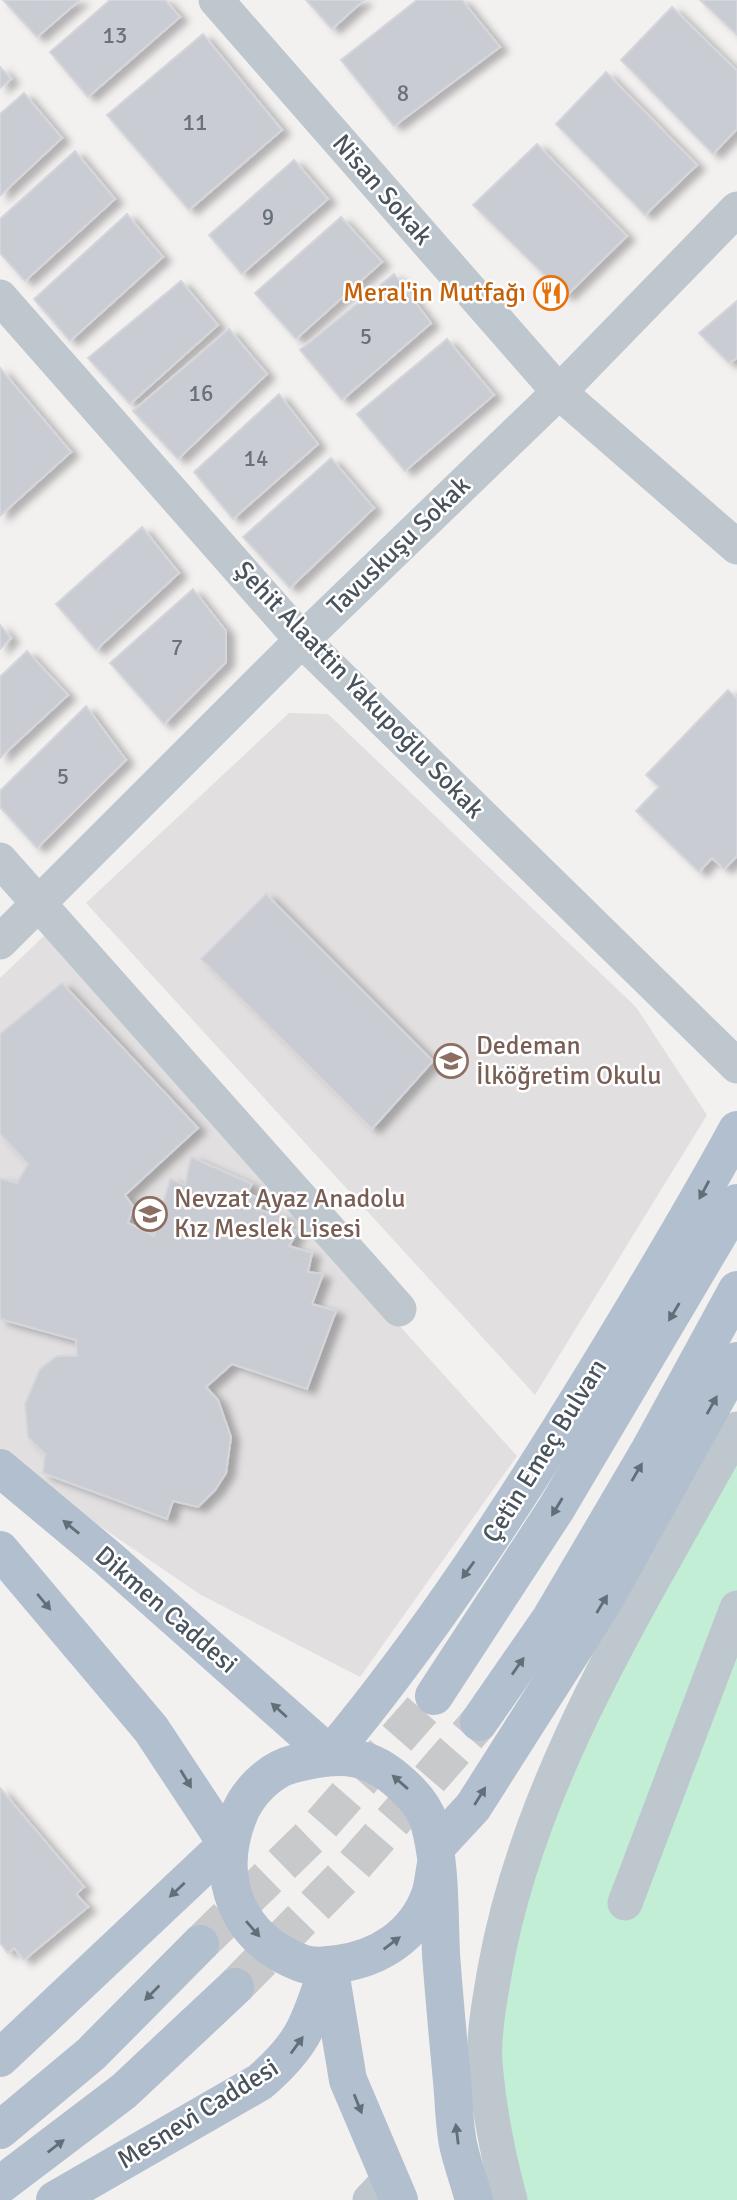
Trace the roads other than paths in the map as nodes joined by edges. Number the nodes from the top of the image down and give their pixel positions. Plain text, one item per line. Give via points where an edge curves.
1 (216, 0) edge
2 (737, 209) edge
3 (0, 297) edge
4 (559, 391) junction
5 (737, 547) edge
6 (302, 640) junction
7 (0, 860) edge
8 (39, 904) junction
9 (0, 942) edge
10 (737, 1066) edge
11 (737, 1130) edge
12 (737, 1203) edge
13 (737, 1290) edge
14 (400, 1309) dead end
15 (737, 1361) edge
16 (737, 1429) edge
17 (0, 1468) edge
18 (0, 1550) edge
19 (737, 1608) edge
20 (434, 1696) tunnel mouth
21 (479, 1723) tunnel mouth
22 (330, 1755) junction
23 (228, 1844) junction
24 (436, 1856) junction
25 (625, 1903) dead end
26 (200, 1944) tunnel mouth
27 (330, 1965) junction
28 (235, 1987) tunnel mouth
29 (0, 2058) edge
30 (0, 2130) edge
31 (0, 2185) edge
32 (386, 2193) edge
33 (57, 2199) edge
34 (474, 2200) edge
35 (510, 2200) edge

1 - 4 street, Nisan Sokak
2 - 4 street, Tavuskuşu Sokak
3 - 6 street, Şehit Alaattin Yakupoğlu Sokak
4 - 5 street, Nisan Sokak
4 - 6 street, Tavuskuşu Sokak
6 - 8 street, Tavuskuşu Sokak
6 - 10 street, Şehit Alaattin Yakupoğlu Sokak
7 - 8 street
8 - 9 street, Tavuskuşu Sokak
8 - 14 street
11 -> 22 main road, Çetin Emeç Bulvarı via 694,1210 512,1510 369,1709
12 -> 20 main road, Çetin Emeç Bulvarı via 556,1509
21 -> 13 main road via 558,1606
24 -> 15 main road via 473,1807 602,1604
16 - 35 street via 580,1715 504,1919 485,2062 499,2160
22 -> 17 main road, Dikmen Caddesi via 110,1559
18 -> 23 main road via 151,1729
19 - 25 street
22 - 23 main road via 284,1766 261,1783 242,1805
24 -> 22 main road via 428,1818 411,1792 388,1772 360,1759
23 -> 27 main road via 227,1874 235,1904 253,1931 276,1951 303,1965
23 -> 29 main road
27 -> 24 main road via 362,1961 390,1947 414,1924 430,1896
34 -> 24 main road via 458,2143
26 -> 30 main road via 91,2054
27 -> 32 main road via 348,2080
33 -> 27 main road, Mesnevi Caddesi via 287,2059 307,2031
31 -> 28 main road, Mesnevi Caddesi via 124,2091

